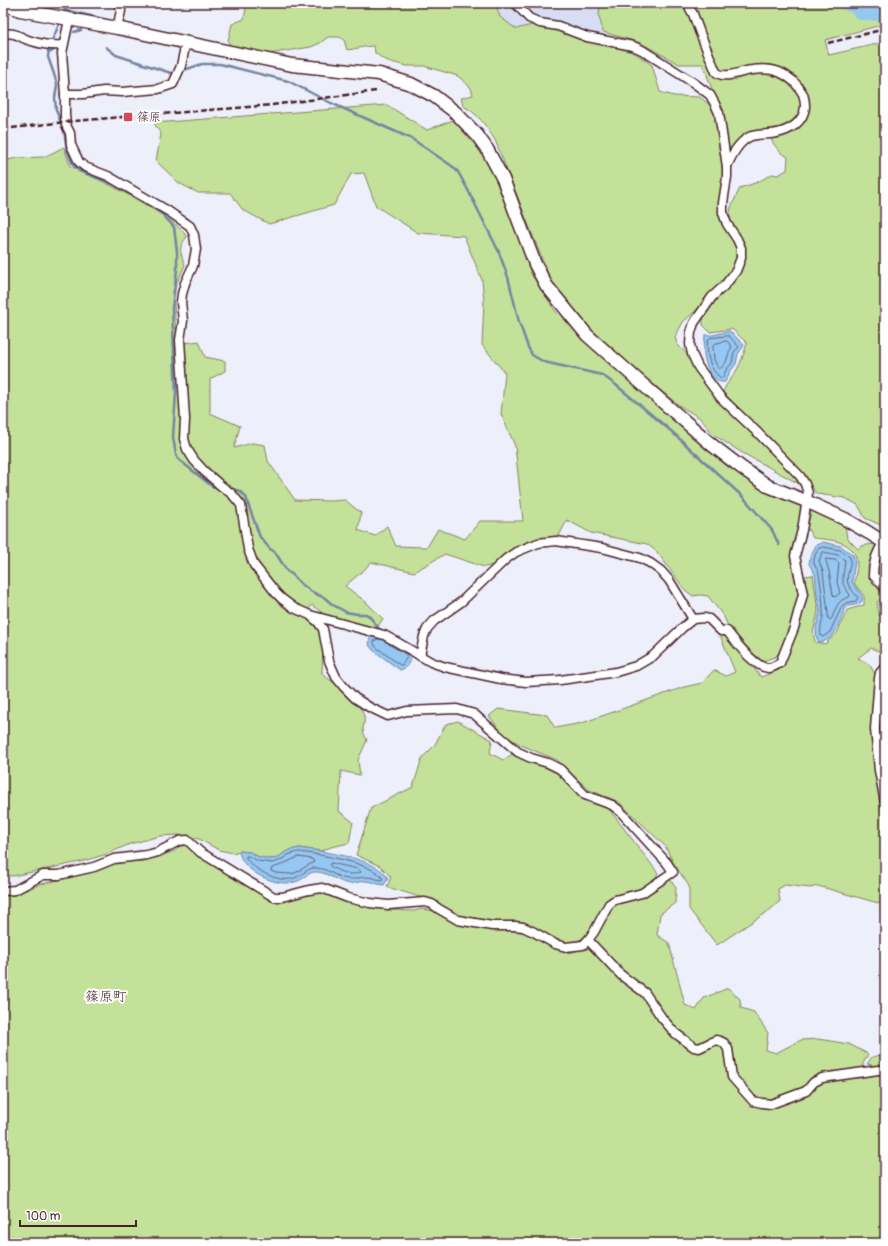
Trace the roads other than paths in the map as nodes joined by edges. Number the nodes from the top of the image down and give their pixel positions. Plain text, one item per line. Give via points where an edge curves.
1 (118, 3) edge
2 (515, 3) edge
3 (688, 3) edge
4 (3, 4) edge
5 (69, 20) junction
6 (117, 28) junction
7 (3, 34) edge
8 (186, 42) junction
9 (63, 45) junction
10 (65, 94) junction
11 (727, 167) junction
12 (806, 501) junction
13 (884, 542) edge
14 (885, 588) edge
15 (310, 615) junction
16 (693, 619) junction
17 (420, 656) junction
18 (885, 667) edge
19 (885, 803) edge
20 (3, 891) edge
21 (588, 940) junction
22 (885, 1069) edge

1 - 6 street via 121,11
2 - 11 street via 529,18 540,23 642,50 710,95 719,113
3 - 11 street via 716,72 724,75 751,70 776,71 791,79 805,100 803,116 798,123 789,129 749,138 735,151
4 - 5 street
5 - 6 street
5 - 9 street
6 - 8 street
7 - 9 street via 12,33 49,46
8 - 10 street via 181,66 173,84 122,92
8 - 12 street via 292,65 379,74 422,89 455,112 477,135 496,164 535,264 546,285 587,335 712,445 742,468 768,486
9 - 10 street
10 - 15 street via 66,125 79,162 84,167 108,176 190,226 196,249 181,302 180,340 186,419 184,439 189,451 204,471 232,494 241,505 244,534 254,565 282,599
11 - 12 street via 723,213 741,248 741,258 736,271 712,297 694,323 691,332 692,354 698,367 721,398 800,476 808,493
12 - 13 street via 845,519
12 - 16 street via 795,556 803,594 794,628 780,663 768,668 762,666 755,662 727,631 721,631 709,619
13 - 14 street via 876,554 873,575
15 - 17 street via 384,635
15 - 21 street via 323,629 329,661 336,676 355,698 388,716 407,711 457,709 474,714 518,752 560,769 585,795 608,803 620,811 666,863 673,872 642,893 609,904
16 - 17 street via 646,660 624,670 596,676 526,682 445,667
16 - 17 street via 669,580 650,562 602,548 556,541 538,543 506,559 461,602 434,622 424,636
18 - 19 street via 879,678 875,729
20 - 21 street via 15,890 43,875 59,875 94,867 114,859 152,854 179,841 187,840 200,852 274,896 282,897 322,888 370,903 388,905 425,902 458,920 492,926 523,927 566,947 583,944
21 - 22 street via 621,975 645,993 675,1033 698,1048 716,1040 724,1043 728,1049 732,1077 753,1101 771,1104 806,1091 822,1078

